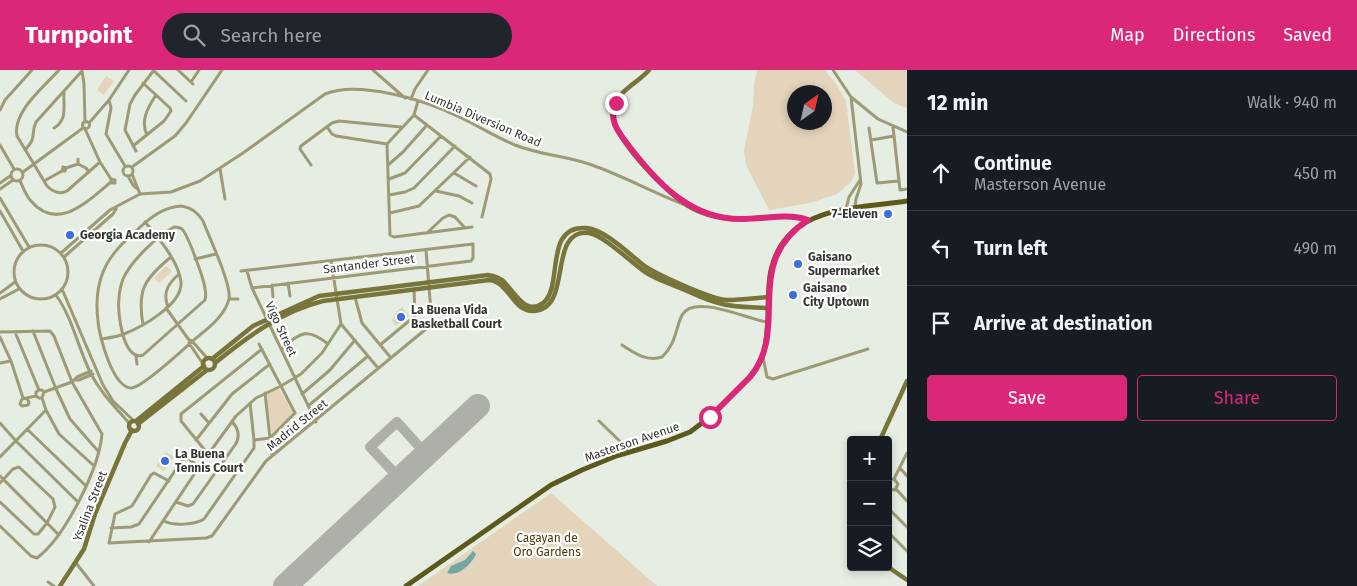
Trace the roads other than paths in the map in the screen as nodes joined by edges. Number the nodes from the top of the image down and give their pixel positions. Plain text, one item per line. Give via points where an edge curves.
1 (32, 70) edge
2 (60, 70) edge
3 (129, 70) edge
4 (153, 70) edge
5 (178, 70) edge
6 (199, 70) edge
7 (222, 70) edge
8 (373, 70) edge
9 (428, 70) edge
10 (649, 70) edge
11 (833, 70) edge
12 (82, 71) edge
13 (143, 83) junction
14 (64, 91) junction
15 (156, 95) junction
16 (851, 97) junction
17 (406, 98) junction
18 (411, 99) junction
19 (109, 100) junction
20 (186, 101) dead end
21 (418, 101) junction
22 (0, 110) edge
23 (414, 114) junction
24 (87, 122) junction
25 (327, 126) junction
26 (427, 126) junction
27 (402, 127) junction
28 (893, 127) junction
29 (54, 128) dead end
30 (84, 128) junction
31 (869, 128) dead end
32 (907, 132) edge
33 (147, 135) junction
34 (441, 136) junction
35 (894, 136) junction
36 (871, 140) junction
37 (387, 144) junction
38 (0, 145) edge
39 (133, 146) junction
40 (455, 146) junction
41 (25, 150) junction
42 (136, 151) dead end
43 (470, 157) junction
44 (78, 159) dead end
45 (100, 162) junction
46 (34, 164) junction
47 (78, 164) junction
48 (312, 165) dead end
49 (388, 165) junction
50 (125, 166) junction
51 (132, 167) junction
52 (14, 169) junction
53 (220, 169) junction
54 (23, 172) junction
55 (89, 172) junction
56 (454, 173) junction
57 (130, 175) junction
58 (10, 176) junction
59 (388, 179) junction
60 (13, 180) junction
61 (860, 180) junction
62 (20, 181) junction
63 (44, 181) junction
64 (899, 181) junction
65 (0, 183) edge
66 (476, 186) dead end
67 (0, 189) edge
68 (907, 189) edge
69 (436, 191) junction
70 (140, 194) junction
71 (389, 195) junction
72 (0, 198) edge
73 (225, 200) dead end
74 (907, 201) edge
75 (472, 204) dead end
76 (689, 206) junction
77 (855, 208) junction
78 (846, 209) junction
79 (0, 210) edge
80 (390, 213) junction
81 (482, 217) dead end
82 (808, 220) junction
83 (145, 222) junction
84 (465, 228) junction
85 (472, 228) dead end
86 (428, 232) junction
87 (158, 238) junction
88 (29, 247) junction
89 (426, 250) junction
90 (23, 251) junction
91 (216, 254) junction
92 (62, 255) junction
93 (171, 257) junction
94 (195, 259) junction
95 (331, 261) junction
96 (428, 266) junction
97 (247, 271) junction
98 (242, 272) dead end
99 (179, 274) junction
100 (333, 278) junction
101 (470, 280) junction
102 (15, 282) junction
103 (429, 282) junction
104 (288, 283) junction
105 (272, 285) junction
106 (252, 288) junction
107 (430, 288) junction
108 (19, 289) junction
109 (62, 289) junction
110 (414, 290) junction
111 (0, 293) edge
112 (56, 295) junction
113 (290, 296) dead end
114 (336, 296) junction
115 (273, 297) dead end
116 (355, 297) junction
117 (769, 297) junction
118 (0, 299) edge
119 (229, 299) junction
120 (238, 299) dead end
121 (748, 299) junction
122 (727, 302) junction
123 (748, 307) junction
124 (167, 308) junction
125 (768, 308) junction
126 (267, 319) junction
127 (768, 322) junction
128 (269, 324) junction
129 (341, 324) junction
130 (143, 325) junction
131 (177, 326) junction
132 (33, 331) junction
133 (0, 332) edge
134 (15, 332) junction
135 (123, 335) junction
136 (0, 336) edge
137 (101, 339) junction
138 (355, 340) junction
139 (190, 342) junction
140 (260, 344) dead end
141 (328, 344) junction
142 (622, 344) dead end
143 (2, 345) edge
144 (380, 345) junction
145 (262, 349) junction
146 (281, 349) junction
147 (868, 350) dead end
148 (136, 356) junction
149 (368, 356) junction
150 (763, 357) junction
151 (391, 358) junction
152 (212, 360) junction
153 (11, 361) junction
154 (0, 362) edge
155 (137, 364) dead end
156 (270, 364) junction
157 (205, 367) junction
158 (378, 368) junction
159 (96, 370) junction
160 (91, 373) junction
161 (295, 378) junction
162 (73, 381) junction
163 (907, 381) edge
164 (282, 386) junction
165 (56, 389) junction
166 (39, 390) junction
167 (44, 392) junction
168 (265, 393) junction
169 (302, 394) junction
170 (36, 396) junction
171 (42, 398) junction
172 (250, 402) junction
173 (308, 406) junction
174 (46, 410) junction
175 (201, 414) dead end
176 (599, 421) dead end
177 (134, 422) junction
178 (232, 422) junction
179 (316, 422) junction
180 (0, 423) edge
181 (209, 423) junction
182 (27, 429) junction
183 (132, 430) junction
184 (882, 436) edge
185 (270, 438) junction
186 (196, 440) junction
187 (254, 440) junction
188 (16, 441) junction
189 (98, 451) junction
190 (631, 451) junction
191 (907, 453) edge
192 (208, 454) junction
193 (272, 456) junction
194 (0, 457) edge
195 (93, 466) junction
196 (199, 467) junction
197 (900, 468) junction
198 (907, 476) edge
199 (2, 478) edge
200 (894, 479) joint
201 (169, 481) junction
202 (0, 483) edge
203 (86, 486) junction
204 (896, 489) junction
205 (892, 490) edge
206 (907, 501) edge
207 (0, 502) edge
208 (78, 502) junction
209 (176, 502) junction
210 (892, 512) edge
211 (164, 521) junction
212 (47, 523) junction
213 (0, 526) edge
214 (111, 528) junction
215 (907, 528) edge
216 (59, 535) junction
217 (892, 536) edge
218 (149, 542) junction
219 (907, 551) edge
220 (76, 562) junction
221 (892, 570) edge
222 (907, 580) edge
223 (48, 582) dead end
224 (54, 586) edge
225 (60, 586) edge
226 (94, 586) edge
227 (406, 586) edge

1 - 22 street
2 - 41 street via 19,117 17,136
3 - 19 street
4 - 13 street
4 - 20 street
5 - 6 street via 192,83
7 - 51 street via 175,136
8 - 17 street
9 - 18 street
10 - 76 street via 619,97 613,108 613,121 652,175
11 - 16 street
12 - 14 street
12 - 24 street
13 - 15 street
13 - 39 street via 130,104 125,126
14 - 29 street via 63,118
14 - 41 street via 36,122 34,139
15 - 33 street via 146,111 144,126
15 - 33 street via 171,111
16 - 28 street
16 - 61 street
17 - 18 street, Lumbia Diversion Road
17 - 53 street, Lumbia Diversion Road via 349,88 330,92
18 - 21 street, Lumbia Diversion Road
19 - 24 street
19 - 50 street via 111,108 106,134
21 - 23 street
21 - 76 street, Lumbia Diversion Road via 449,112 513,144 594,165
23 - 26 street
23 - 27 street
24 - 30 street via 82,125
24 - 30 street via 89,127
25 - 27 street via 346,121
25 - 37 street via 336,136
25 - 48 street via 300,146
26 - 34 street
26 - 49 street
27 - 37 street
28 - 32 street
28 - 35 street
30 - 45 street
30 - 46 street
31 - 36 street
33 - 39 street
34 - 40 street
34 - 59 street via 405,173
35 - 36 street
35 - 64 street
36 - 64 street via 877,183
37 - 49 street
38 - 52 street
39 - 42 street
40 - 43 street
40 - 71 street via 414,188
41 - 46 street
43 - 56 street
43 - 81 street via 491,176
44 - 47 street
45 - 55 street
45 - 62 street via 111,181 72,212 59,214 43,210 30,200
46 - 54 street
46 - 63 street
47 - 55 street
47 - 63 street
49 - 59 street
50 - 51 street
50 - 57 street via 123,172
51 - 57 street
52 - 54 street
52 - 58 street
53 - 70 street, Lumbia Diversion Road via 179,190
53 - 73 street
54 - 62 street
55 - 63 street via 63,193 52,191
56 - 66 street
56 - 69 street
57 - 70 street
58 - 60 street
58 - 65 street
59 - 71 street
60 - 62 street
60 - 67 street
61 - 77 street
61 - 78 street via 849,197
64 - 68 street via 900,190
69 - 75 street via 459,196
69 - 80 street via 416,207
70 - 92 street, Lumbia Diversion Road via 116,209 114,214
71 - 80 street
72 - 88 street
74 - 77 main road, Masterson Avenue
76 - 82 street via 709,215 741,220 796,217
77 - 78 main road, Masterson Avenue
78 - 82 main road, Masterson Avenue
79 - 90 street
80 - 86 street via 390,234 393,237
82 - 117 main road, Masterson Avenue via 789,235 779,250 772,268
83 - 87 street
83 - 91 street via 173,206 189,208 197,212 203,221
83 - 137 street via 116,252 104,272 97,310
84 - 85 street
84 - 86 street
84 - 86 street via 456,217 449,215
87 - 93 street
87 - 94 street via 179,227
87 - 135 street via 132,263 123,280 118,299
88 - 90 street
88 - 92 street via 45,245
89 - 95 street
89 - 96 street, Madrid Street
89 - 96 street, Santander Street via 473,244 472,260
90 - 102 street via 14,267
91 - 94 street
91 - 119 street
92 - 109 street via 68,265 68,274
93 - 99 street
93 - 130 street via 150,276 143,288 140,310
94 - 131 street via 205,286 205,300
95 - 97 street
95 - 100 street
96 - 100 street, Santander Street
96 - 103 street, Madrid Street
97 - 98 street
97 - 106 street, Vigo Street
99 - 124 street via 181,288
99 - 124 street via 166,289
100 - 104 street, Santander Street
100 - 114 street
101 - 103 street
101 - 107 street
101 - 122 street via 496,282 520,307 542,309 553,299 568,243 577,234 587,233 657,279 703,298
102 - 108 street
102 - 111 street
103 - 107 street, Madrid Street
103 - 114 street
104 - 105 street, Santander Street
104 - 113 street
105 - 106 street, Santander Street
105 - 115 street
106 - 126 street, Vigo Street
107 - 110 street
107 - 151 street, Madrid Street via 432,324
108 - 112 street via 41,300
108 - 118 street
109 - 112 street
109 - 159 street
110 - 116 street
110 - 144 street via 415,316
112 - 160 street via 68,314
114 - 116 street
114 - 126 street via 311,298
114 - 128 street
114 - 129 street
116 - 144 street via 362,323
117 - 121 street
117 - 125 main road, Masterson Avenue
119 - 120 street
119 - 139 street via 219,317
121 - 122 street
121 - 123 street
122 - 123 street
123 - 125 street
124 - 130 street
124 - 131 street
125 - 127 main road, Masterson Avenue
126 - 128 street, Vigo Street
126 - 152 street via 253,326
127 - 142 street via 702,305 684,312 675,338 662,357 643,356
127 - 150 main road, Masterson Avenue
128 - 146 street, Vigo Street
128 - 152 street
129 - 138 street
129 - 141 street
130 - 135 street
131 - 139 street
131 - 148 street via 143,355
132 - 134 street
132 - 162 street via 52,333
132 - 165 street
133 - 134 street
134 - 166 street
135 - 137 street
135 - 148 street via 130,352
136 - 143 street
137 - 139 street via 117,380 132,388 145,381
138 - 149 street
138 - 169 street via 330,370
139 - 152 street
139 - 157 street
140 - 145 street
141 - 146 street via 318,336 303,333
141 - 161 street via 318,359
143 - 153 street
144 - 151 street
145 - 156 street
145 - 186 street via 181,414 181,421
146 - 161 street, Vigo Street
147 - 150 street via 773,378 767,377
148 - 155 street
149 - 158 street
149 - 173 street
150 - 190 main road, Masterson Avenue via 750,377 698,427 680,437
151 - 158 street, Madrid Street
152 - 157 street via 204,361
152 - 157 street via 213,369
153 - 154 street
153 - 170 street via 25,399
156 - 164 street
156 - 181 street via 232,394
157 - 177 street, Ysalina Street
158 - 179 street, Madrid Street
159 - 160 street
159 - 177 street via 113,401
160 - 162 street
160 - 177 street via 110,402
161 - 164 street
161 - 169 street, Vigo Street
162 - 165 street
162 - 189 street via 101,430
163 - 184 street
164 - 168 street
164 - 185 street via 295,414
165 - 167 street
165 - 189 street via 70,419
166 - 167 street
166 - 170 street
167 - 171 street
168 - 172 street
168 - 185 street
169 - 173 street, Vigo Street
170 - 171 street
171 - 174 street
172 - 178 street
172 - 187 street
173 - 179 street, Vigo Street
174 - 182 street
174 - 195 street via 59,434
175 - 181 street
176 - 190 street
177 - 183 street
177 - 183 street, Ysalina Street via 137,430
178 - 192 street
178 - 209 street via 237,428 238,439 230,454 193,504 188,506
179 - 193 street, Madrid Street
180 - 188 street
181 - 186 street
182 - 188 street
182 - 203 street
183 - 220 street, Ysalina Street
185 - 187 street
185 - 193 street
186 - 192 street
187 - 211 street via 252,450 204,519 200,522
188 - 194 street
188 - 208 street
189 - 195 street
190 - 227 main road, Masterson Avenue via 551,485
191 - 197 street
192 - 196 street
193 - 218 street, Madrid Street via 210,537
195 - 203 street
196 - 201 street via 189,459 183,459
196 - 209 street
197 - 198 street
197 - 200 street
199 - 202 street
199 - 212 street
199 - 212 street via 18,467 53,499 55,507
200 - 204 street via 898,484
201 - 214 street via 140,524
201 - 214 street via 153,474 132,506 115,514
203 - 208 street
204 - 205 street
204 - 206 street
207 - 212 street via 34,534 38,534
208 - 216 street
209 - 211 street
210 - 215 street
211 - 218 street
212 - 216 street
213 - 216 street via 34,558
214 - 218 street, Madrid Street via 109,543
217 - 219 street
220 - 225 street, Ysalina Street
220 - 226 street
221 - 222 street
223 - 224 street

